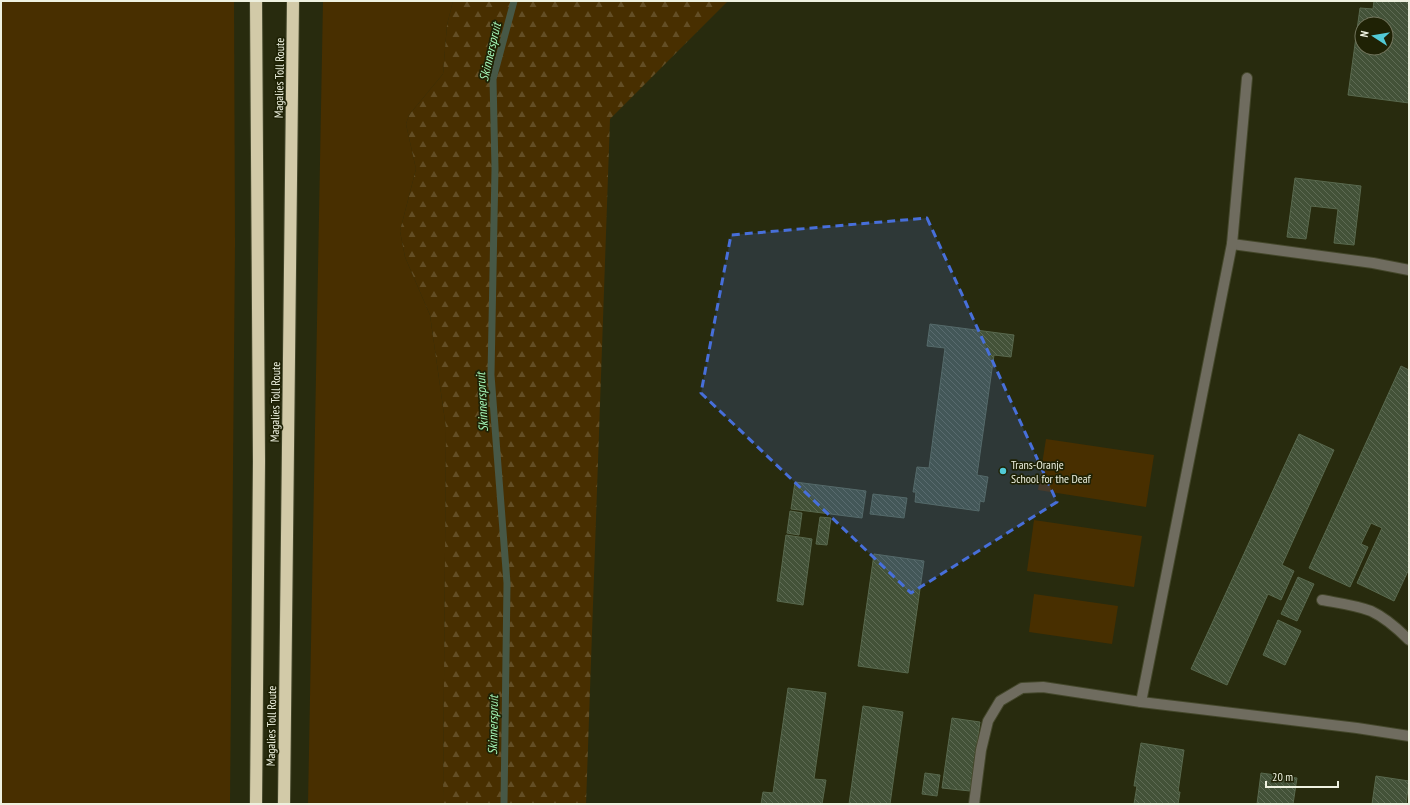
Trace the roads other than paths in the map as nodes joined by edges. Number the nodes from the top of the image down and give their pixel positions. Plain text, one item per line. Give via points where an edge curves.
1 (256, 1) edge
2 (294, 1) edge
3 (1247, 78) dead end
4 (1232, 244) junction
5 (1409, 270) edge
6 (1322, 600) dead end
7 (1409, 640) edge
8 (1141, 702) junction
9 (1409, 736) edge
10 (256, 804) edge
11 (284, 804) edge
12 (974, 804) edge

1 - 10 highway, Magalies Toll Route via 259,468
2 - 11 highway, Magalies Toll Route
3 - 4 lane
4 - 5 lane
4 - 8 lane
6 - 7 lane via 1372,612 1397,628
8 - 9 lane
8 - 12 lane via 1043,687 1022,688 1000,701 988,721 981,750

